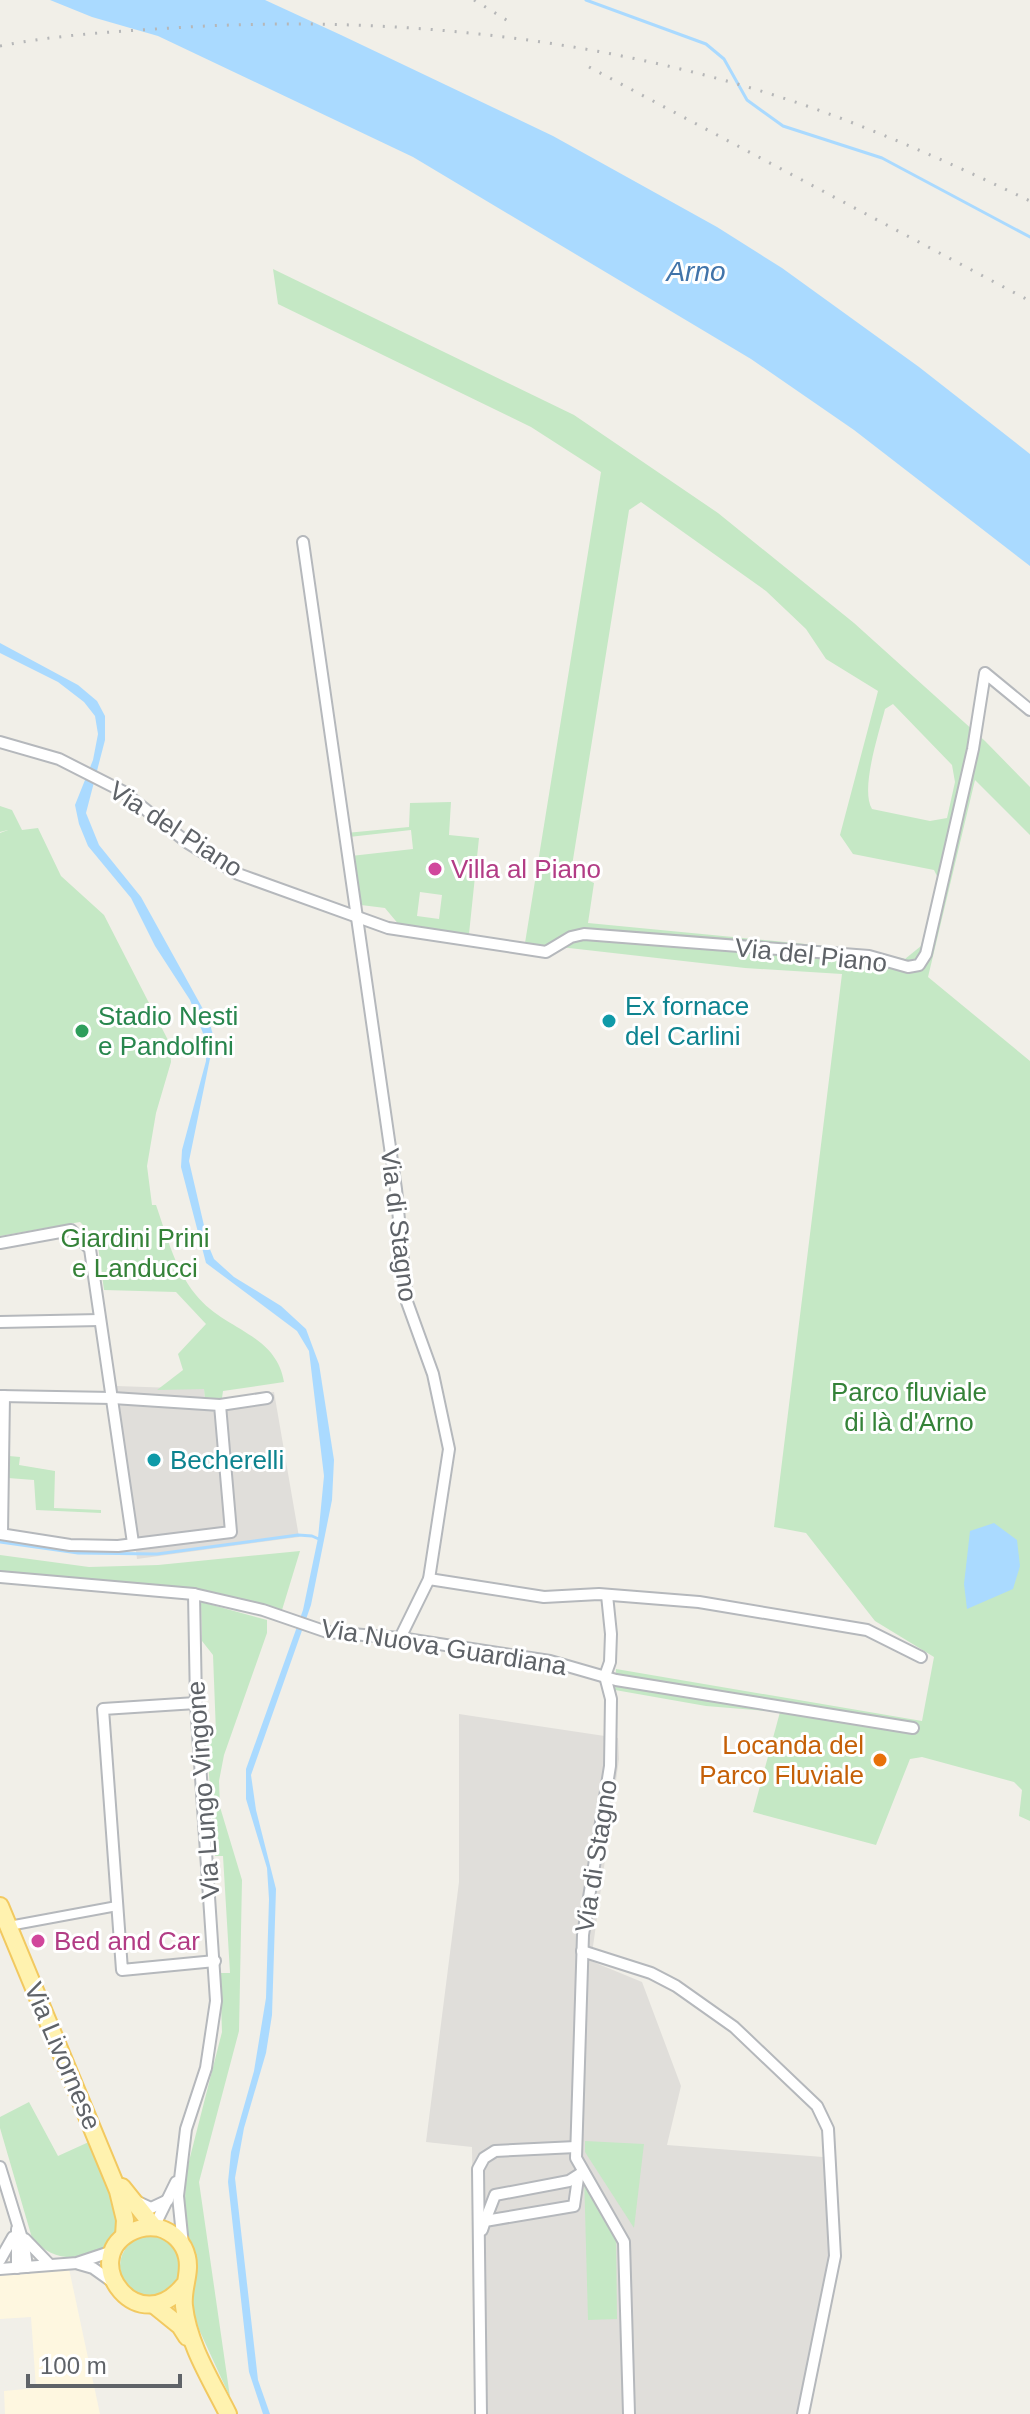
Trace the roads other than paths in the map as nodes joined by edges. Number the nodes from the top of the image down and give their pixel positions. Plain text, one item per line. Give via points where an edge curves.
1 (303, 542) dead end
2 (1030, 710) edge
3 (0, 742) edge
4 (354, 914) junction
5 (0, 1243) edge
6 (100, 1320) junction
7 (0, 1322) edge
8 (2, 1396) edge
9 (113, 1398) junction
10 (267, 1398) dead end
11 (220, 1405) junction
12 (1, 1534) edge
13 (133, 1543) junction
14 (0, 1577) edge
15 (429, 1579) junction
16 (194, 1594) junction
17 (607, 1595) junction
18 (400, 1638) junction
19 (921, 1657) dead end
20 (605, 1676) junction
21 (196, 1703) junction
22 (913, 1728) dead end
23 (0, 1906) edge
24 (117, 1906) junction
25 (8, 1926) junction
26 (582, 1951) junction
27 (215, 1961) junction
28 (576, 2147) junction
29 (107, 2162) junction
30 (0, 2167) edge
31 (180, 2173) junction
32 (580, 2174) junction
33 (127, 2195) junction
34 (168, 2200) junction
35 (485, 2221) junction
36 (17, 2227) junction
37 (154, 2227) junction
38 (124, 2236) junction
39 (479, 2240) junction
40 (184, 2247) junction
41 (113, 2251) junction
42 (0, 2260) edge
43 (77, 2263) junction
44 (50, 2265) junction
45 (22, 2267) junction
46 (0, 2269) edge
47 (115, 2283) junction
48 (184, 2285) junction
49 (154, 2305) junction
50 (198, 2353) junction
51 (228, 2414) edge
52 (481, 2414) edge
53 (629, 2414) edge
54 (803, 2414) edge

1 - 4 street
2 - 4 street, Via del Piano via 985,673 973,749 926,954 919,965 869,956 584,934 546,952 388,928
3 - 4 street, Via del Piano via 59,759 114,786 238,874
4 - 15 street, Via di Stagno via 396,1189 407,1302 433,1374 449,1449
5 - 6 street via 71,1230 90,1249
6 - 7 street
6 - 9 street
8 - 9 street
8 - 12 street
9 - 11 street
9 - 13 street
10 - 11 street
11 - 13 street via 231,1532
12 - 13 street via 70,1545
14 - 16 street, Via Nuova Guardiana
15 - 17 street via 544,1597
15 - 18 street, Via di Stagno
16 - 18 street, Via Nuova Guardiana via 327,1632
16 - 21 street, Via Lungo Vingone
17 - 19 street via 699,1602 867,1630
17 - 20 street, Via di Stagno via 611,1634
18 - 20 street, Via Nuova Guardiana via 550,1661
20 - 22 street, Via Nuova Guardiana
20 - 26 street, Via di Stagno via 611,1699 610,1766
21 - 24 street via 103,1709
21 - 27 street, Via Lungo Vingone
23 - 25 main road, Via Livornese
24 - 25 street
24 - 27 street via 122,1970
25 - 29 main road, Via Livornese
26 - 28 street
26 - 54 street, Via di Stagno via 651,1973 734,2027 817,2106 828,2129 835,2256
27 - 31 street, Via Lungo Vingone via 216,2001 206,2068 186,2129
28 - 32 street
28 - 39 street via 495,2151 484,2158 478,2169
29 - 33 main road, Via Livornese
29 - 38 main road, Via Livornese via 123,2209
30 - 36 street
31 - 34 street, Via Lungo Vingone
31 - 40 street, Via Lungo Vingone
32 - 35 street via 495,2195
32 - 35 street via 574,2206
32 - 53 street via 624,2242
33 - 34 street via 151,2208
33 - 37 main road, Via Livornese
34 - 37 street, Via Lungo Vingone
35 - 39 street
36 - 42 street
36 - 44 street
36 - 45 street
37 - 38 main road
37 - 40 main road, Via Livornese via 166,2230
38 - 41 main road
39 - 52 street
40 - 48 main road
41 - 43 street
41 - 47 main road
43 - 44 street
43 - 47 street
44 - 45 street
45 - 46 street
47 - 49 main road via 131,2300
48 - 49 main road
48 - 50 main road via 187,2324
49 - 50 main road via 180,2326
50 - 51 main road

